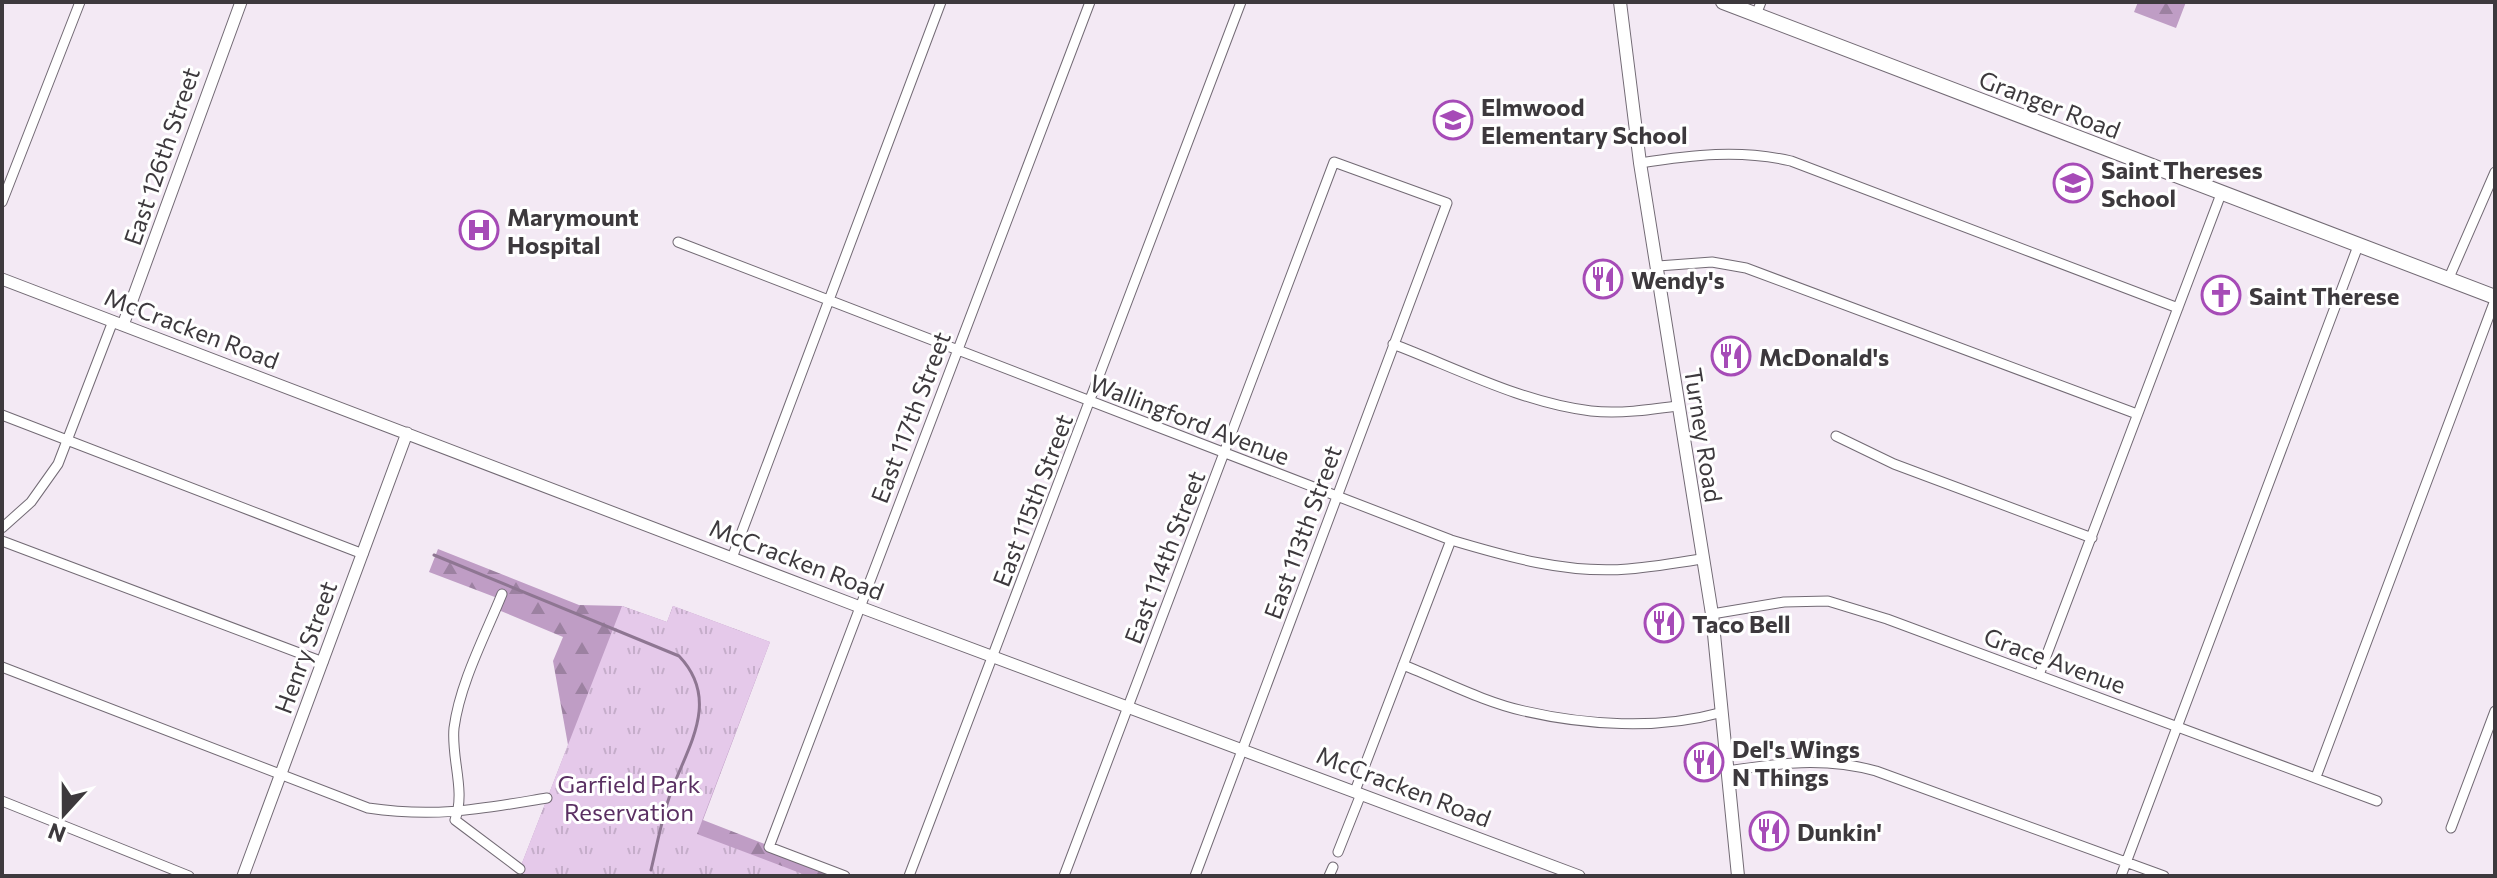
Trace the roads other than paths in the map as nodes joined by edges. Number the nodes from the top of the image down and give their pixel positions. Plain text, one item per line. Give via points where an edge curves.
1 (80, 2) edge
2 (241, 2) edge
3 (941, 2) edge
4 (1090, 2) edge
5 (1241, 2) edge
6 (1620, 2) edge
7 (1723, 2) edge
8 (1759, 8) edge
9 (1334, 162) joint
10 (1640, 163) junction
11 (2495, 172) edge
12 (2221, 194) junction
13 (2, 202) edge
14 (678, 242) dead end
15 (2358, 246) junction
16 (1658, 266) junction
17 (2, 279) edge
18 (2448, 280) junction
19 (2495, 298) edge
20 (829, 300) junction
21 (2178, 308) junction
22 (118, 323) junction
23 (1393, 344) junction
24 (957, 349) junction
25 (1090, 402) junction
26 (1677, 406) junction
27 (2137, 414) junction
28 (2, 415) edge
29 (407, 433) junction
30 (1836, 436) dead end
31 (67, 440) junction
32 (1225, 453) junction
33 (1337, 496) junction
34 (2, 528) edge
35 (2092, 538) junction
36 (1451, 540) junction
37 (2, 541) edge
38 (363, 554) junction
39 (732, 558) junction
40 (1701, 559) junction
41 (502, 594) dead end
42 (860, 607) junction
43 (1712, 614) junction
44 (995, 656) junction
45 (323, 662) junction
46 (1403, 665) junction
47 (2, 667) edge
48 (2039, 675) junction
49 (1129, 707) junction
50 (2495, 711) edge
51 (1719, 713) junction
52 (2178, 726) junction
53 (1242, 748) junction
54 (1727, 771) junction
55 (280, 774) junction
56 (2316, 777) junction
57 (1358, 792) junction
58 (547, 798) dead end
59 (2, 801) edge
60 (2377, 801) dead end
61 (457, 813) junction
62 (2451, 828) dead end
63 (1338, 852) dead end
64 (2126, 862) junction
65 (520, 869) dead end
66 (1197, 875) edge
67 (189, 876) edge
68 (243, 876) edge
69 (845, 876) edge
70 (909, 876) edge
71 (1064, 876) edge
72 (1579, 876) edge
73 (1738, 876) edge
74 (2121, 876) edge
75 (2164, 876) edge

1 - 13 street
2 - 22 street, East 126th Street
3 - 20 street
4 - 24 street, East 117th Street
5 - 25 street, East 115th Street
6 - 10 main road, Turney Road
7 - 8 main road, Granger Road
8 - 12 main road, Granger Road
9 - 23 street, East 113th Street via 1447,203
9 - 32 street, East 114th Street
10 - 16 main road, Turney Road
10 - 21 street via 1715,152 1791,161
11 - 18 street
12 - 15 main road, Granger Road
12 - 21 street
14 - 20 street, Wallingford Avenue
15 - 18 main road, Granger Road
15 - 52 street
16 - 26 main road, Turney Road
16 - 27 street via 1712,262 1746,268
17 - 22 street, McCracken Road
18 - 19 main road, Granger Road
19 - 56 street
20 - 24 street, Wallingford Avenue
20 - 39 street
21 - 27 street
22 - 29 street, McCracken Road
22 - 31 street
23 - 26 street via 1537,399 1591,411
23 - 33 street, East 113th Street
24 - 25 street, Wallingford Avenue
24 - 42 street, East 117th Street
25 - 32 street, Wallingford Avenue
25 - 44 street, East 115th Street
26 - 40 main road, Turney Road
27 - 35 street
28 - 31 street
29 - 38 street, Henry Street
29 - 39 street, McCracken Road
30 - 35 street via 1894,464
31 - 34 street via 46,484
31 - 38 street
32 - 33 street, Wallingford Avenue
32 - 49 street, East 114th Street
33 - 36 street, Wallingford Avenue
33 - 53 street, East 113th Street
35 - 48 street
36 - 40 street, Wallingford Avenue via 1567,567 1625,569
36 - 46 street
37 - 45 street
38 - 45 street, Henry Street
39 - 42 street, McCracken Road
40 - 43 main road, Turney Road
41 - 61 street via 454,728 461,805
42 - 44 street, McCracken Road
42 - 69 street, East 117th Street via 769,847
43 - 48 street, Grace Avenue via 1828,601
43 - 51 main road, Turney Road
44 - 49 street, McCracken Road
44 - 70 street, East 115th Street
45 - 55 street, Henry Street
46 - 51 street via 1521,711 1583,721 1658,721
46 - 57 street
47 - 55 street
48 - 52 street, Grace Avenue
49 - 53 street, McCracken Road
49 - 71 street, East 114th Street
50 - 62 street
51 - 54 main road, Turney Road
52 - 56 street, Grace Avenue
52 - 64 street
53 - 57 street, McCracken Road
53 - 66 street, East 113th Street
54 - 64 street via 1803,760 1841,761
54 - 73 main road, Turney Road
55 - 61 street via 368,808 416,815
55 - 68 street, Henry Street
56 - 60 street, Grace Avenue
57 - 63 street
57 - 72 street, McCracken Road
58 - 61 street
59 - 67 street
61 - 65 street via 455,820
64 - 74 street
64 - 75 street

